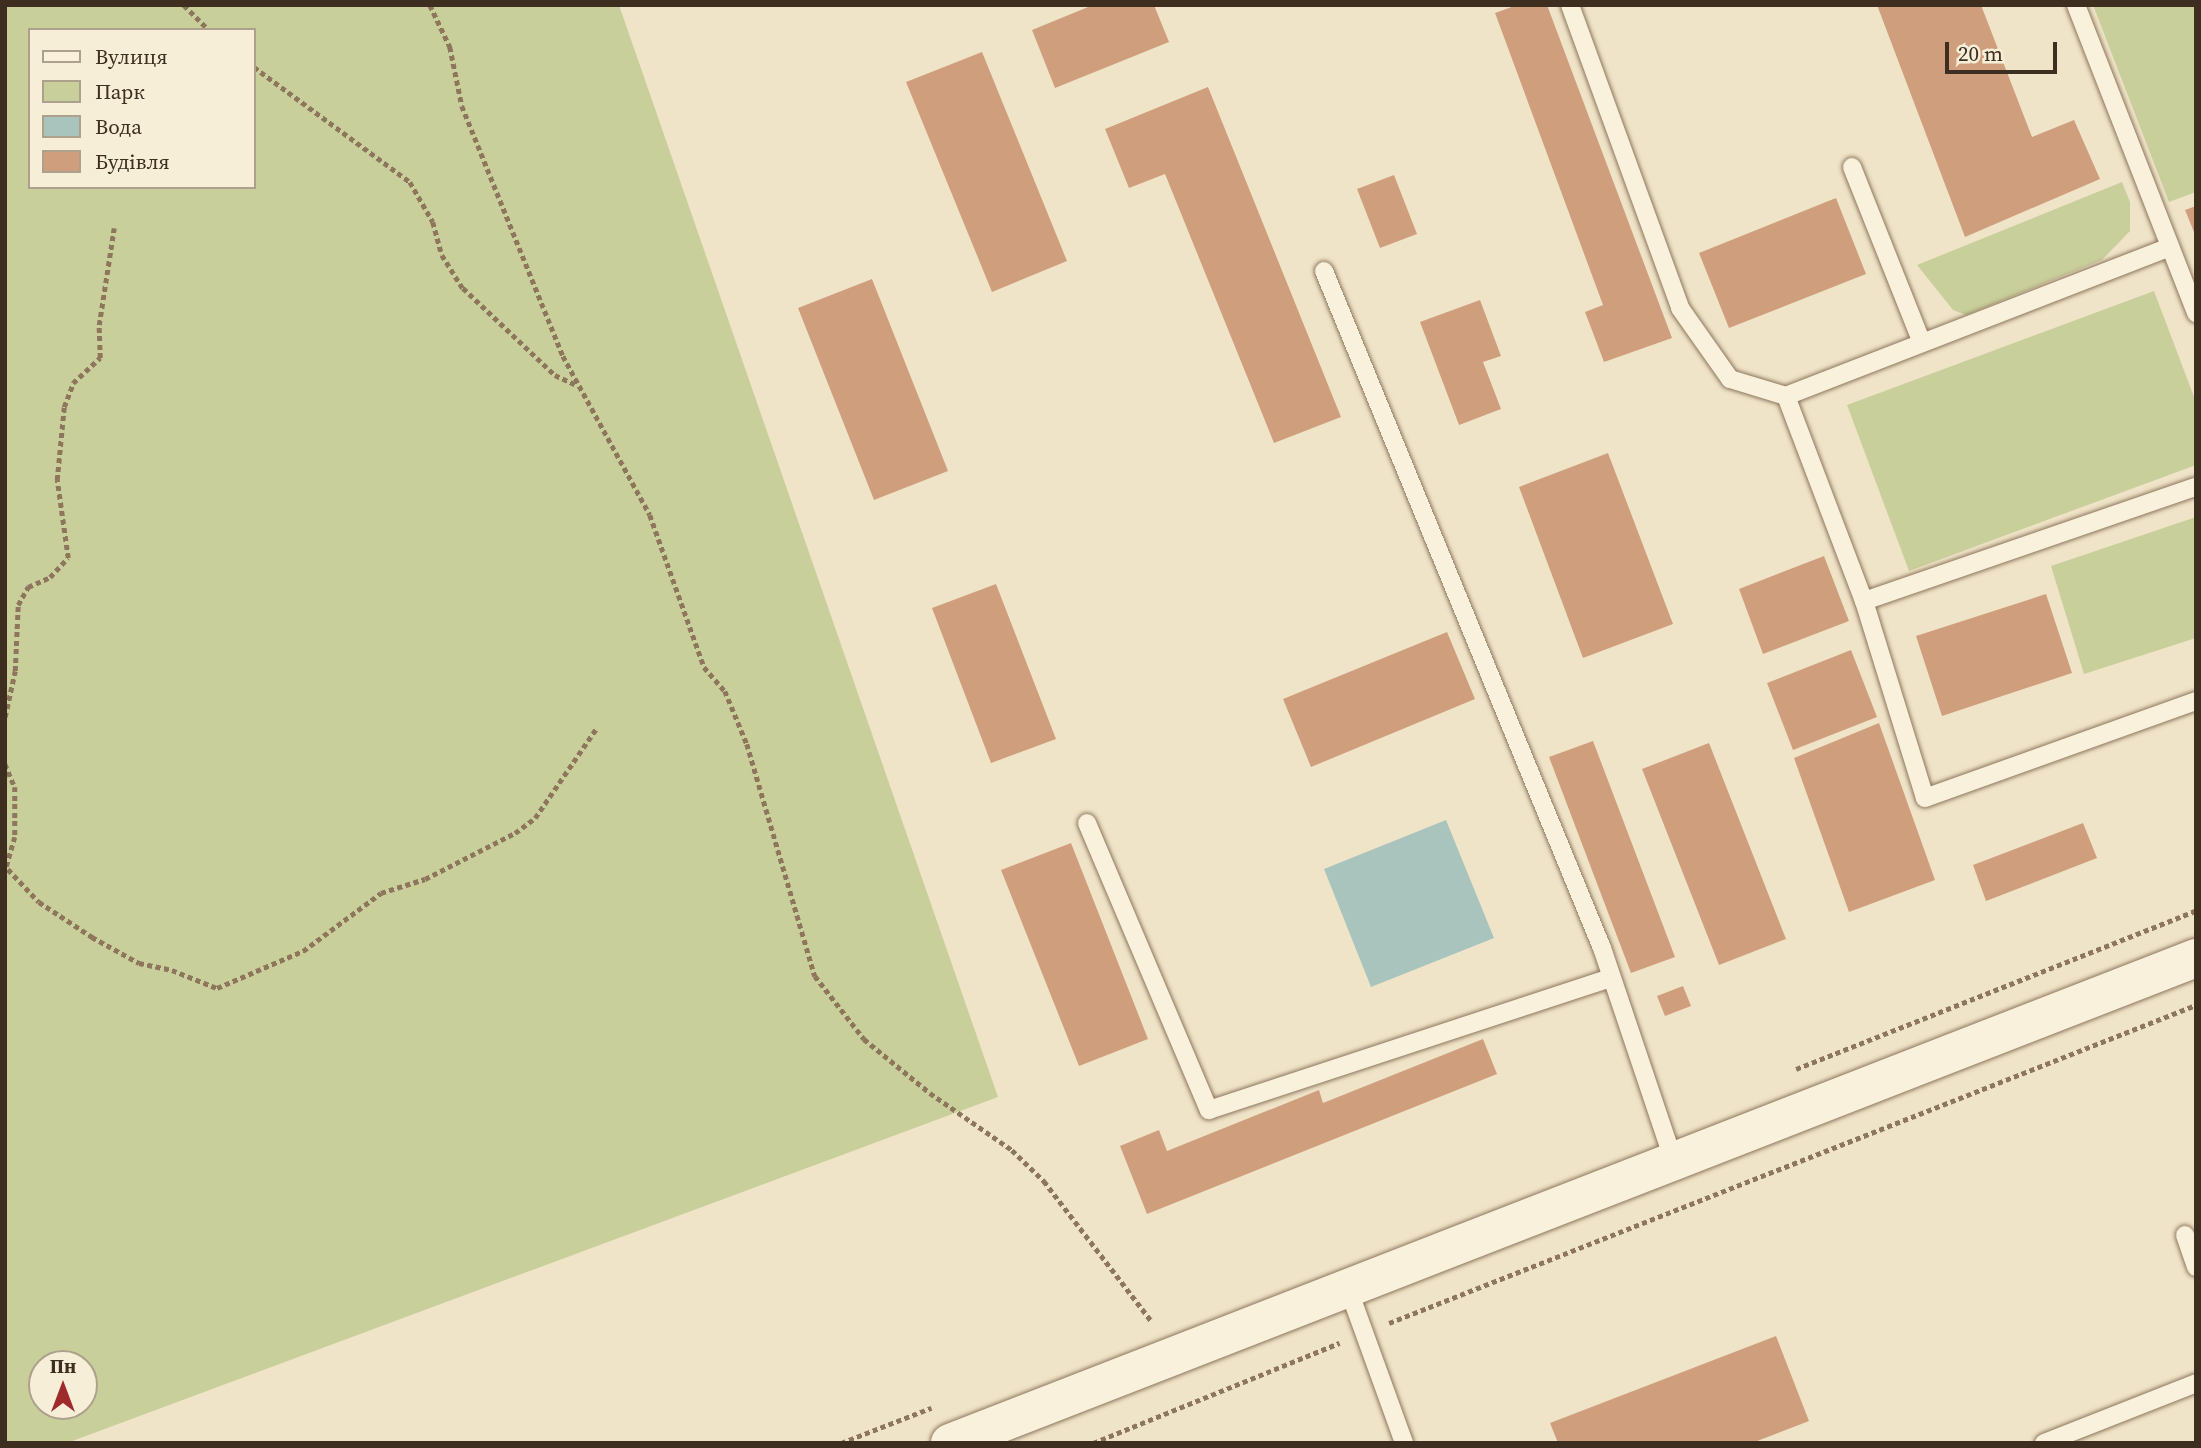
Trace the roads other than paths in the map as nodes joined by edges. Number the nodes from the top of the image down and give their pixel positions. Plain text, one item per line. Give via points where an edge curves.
1 (1570, 5) edge
2 (2076, 5) edge
3 (1852, 167) dead end
4 (2170, 247) junction
5 (1324, 271) dead end
6 (2196, 313) edge
7 (1922, 343) junction
8 (1786, 396) junction
9 (2196, 487) edge
10 (1864, 601) junction
11 (2196, 701) edge
12 (1087, 823) dead end
13 (2196, 958) edge
14 (1610, 978) junction
15 (1674, 1162) junction
16 (2185, 1235) dead end
17 (2196, 1267) edge
18 (1348, 1289) junction
19 (2196, 1382) edge
20 (1013, 1431) edge
21 (950, 1443) edge
22 (1404, 1443) edge
23 (2044, 1443) edge

1 - 8 lane via 1680,308 1730,379
2 - 4 lane
3 - 7 lane
4 - 6 lane
4 - 7 lane
5 - 14 lane via 1592,922
7 - 8 lane
8 - 10 lane
9 - 10 lane
10 - 11 lane via 1925,799
12 - 14 lane via 1209,1110
13 - 15 main road
14 - 15 lane
15 - 18 main road
16 - 17 lane
18 - 20 main road
18 - 22 lane
19 - 23 lane
20 - 21 main road

